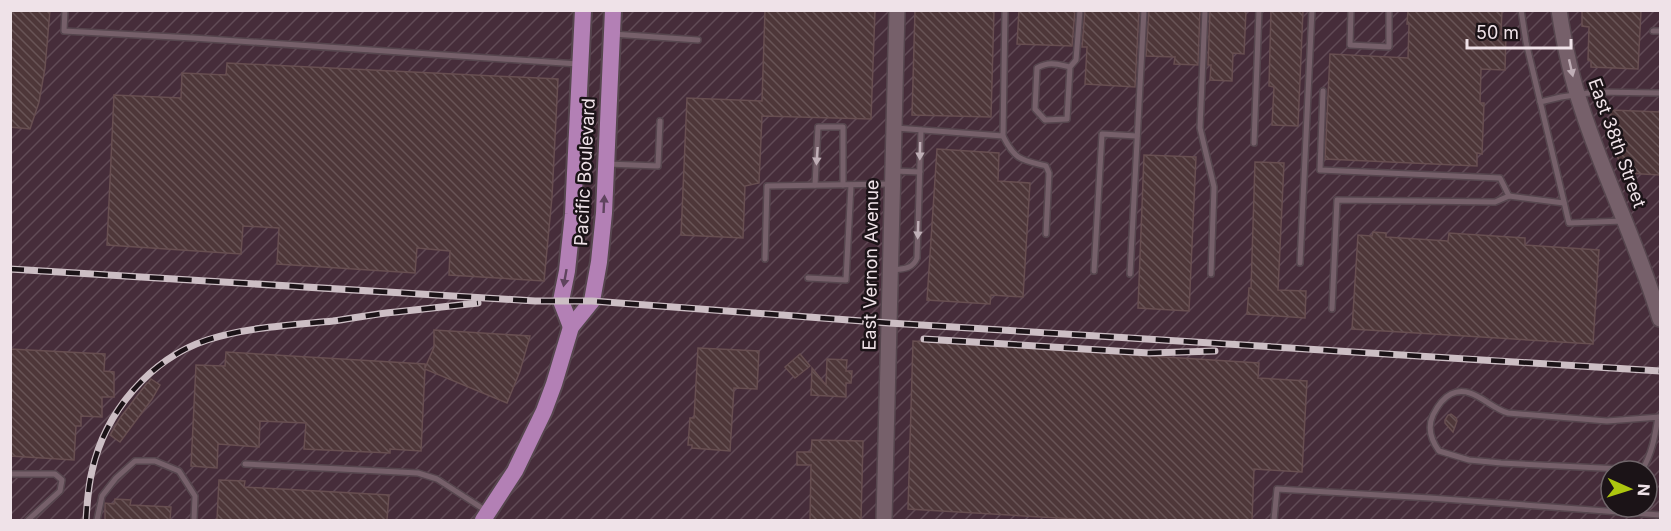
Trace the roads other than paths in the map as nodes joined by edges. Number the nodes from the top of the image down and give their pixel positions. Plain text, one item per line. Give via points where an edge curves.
1 (65, 10) edge
2 (582, 10) edge
3 (613, 10) edge
4 (897, 10) edge
5 (1005, 10) edge
6 (1080, 10) edge
7 (1144, 10) edge
8 (1204, 10) edge
9 (1259, 10) edge
10 (1312, 10) edge
11 (1351, 10) edge
12 (1389, 10) edge
13 (1521, 10) edge
14 (1559, 10) edge
15 (1653, 31) dead end
16 (1660, 31) edge
17 (611, 34) junction
18 (698, 40) dead end
19 (580, 64) junction
20 (1070, 67) junction
21 (1323, 91) dead end
22 (1660, 93) edge
23 (1577, 94) junction
24 (1540, 102) junction
25 (660, 121) dead end
26 (894, 128) junction
27 (921, 130) junction
28 (1003, 136) junction
29 (1137, 136) junction
30 (1254, 143) dead end
31 (606, 164) junction
32 (920, 172) junction
33 (893, 178) junction
34 (815, 185) junction
35 (843, 185) junction
36 (851, 185) junction
37 (1509, 196) junction
38 (1564, 203) junction
39 (1625, 221) junction
40 (1046, 234) dead end
41 (765, 259) dead end
42 (1300, 262) dead end
43 (1643, 266) junction
44 (891, 270) junction
45 (1094, 272) dead end
46 (1130, 274) dead end
47 (1211, 274) dead end
48 (808, 278) dead end
49 (1660, 280) edge
50 (1332, 309) dead end
51 (1660, 319) edge
52 (571, 327) junction
53 (1659, 417) edge
54 (245, 464) dead end
55 (10, 474) edge
56 (1660, 515) edge
57 (486, 516) edge
58 (28, 520) edge
59 (97, 520) edge
60 (194, 520) edge
61 (884, 520) edge
62 (1274, 520) edge

1 - 19 lane via 64,31
2 - 19 main road, Pacific Boulevard
3 - 17 main road, Pacific Boulevard
4 - 26 street, East Vernon Avenue
5 - 28 lane
6 - 20 lane via 1076,60
7 - 29 lane
8 - 47 lane via 1200,128 1215,187
9 - 30 lane
10 - 42 lane
11 - 12 lane via 1350,45 1389,47
13 - 24 lane
14 -> 23 street, East 38th Street
15 - 16 lane
17 - 18 lane
17 - 31 main road, Pacific Boulevard
19 -> 52 main road, Pacific Boulevard via 573,214 561,301
20 - 20 lane via 1067,119 1045,120 1035,109 1037,68 1053,63
21 - 37 lane via 1320,170 1500,178
22 - 23 lane
23 - 24 lane
23 - 39 street, East 38th Street
24 - 38 lane
25 - 31 lane via 658,166
26 - 27 lane
26 - 33 street, East Vernon Avenue
27 - 28 lane
27 -> 32 lane
28 - 40 lane via 1016,156 1046,166
29 - 45 lane via 1102,134
29 - 46 lane
52 -> 31 main road, Pacific Boulevard via 592,301
32 - 33 lane
32 -> 44 lane via 917,258 907,268
33 - 36 lane
33 - 44 street, East Vernon Avenue
34 - 35 lane
35 -> 34 lane via 843,127 818,127
34 - 41 lane via 767,186
35 - 36 lane
36 - 48 lane via 846,280
37 - 38 lane
37 - 50 lane via 1495,202 1337,200
38 - 39 lane via 1569,223
39 - 43 street, East 38th Street
43 - 49 street
43 - 51 street, East 38th Street
44 - 61 street, East Vernon Avenue
52 - 57 main road, Pacific Boulevard via 544,411 515,471
53 - 53 lane via 1607,421 1508,413 1463,391 1446,397 1434,412 1430,427 1439,451 1469,460 1642,470
54 - 57 lane via 418,473 437,480
55 - 58 lane via 55,474 62,480 60,492
56 - 62 lane via 1277,489
59 - 60 lane via 102,496 116,478 135,461 155,461 179,471 195,496

